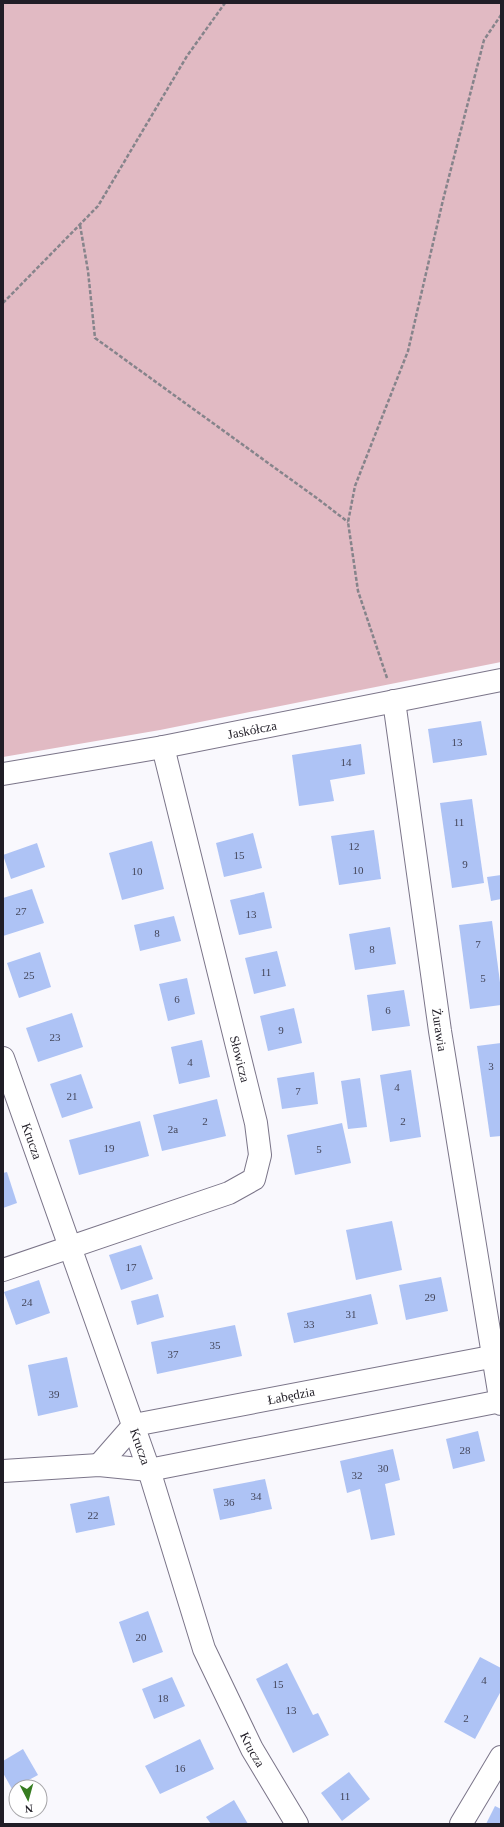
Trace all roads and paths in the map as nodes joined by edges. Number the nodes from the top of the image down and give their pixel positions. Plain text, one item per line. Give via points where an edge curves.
1 (225, 3) edge
2 (501, 15) edge
3 (80, 225) junction
4 (3, 303) edge
5 (348, 522) junction
6 (501, 680) edge
7 (394, 701) junction
8 (163, 747) junction
9 (3, 774) edge
10 (3, 1058) edge
11 (69, 1246) junction
12 (3, 1270) edge
13 (497, 1356) edge
14 (501, 1402) edge
15 (134, 1425) junction
16 (99, 1465) junction
17 (149, 1470) junction
18 (3, 1471) edge
19 (501, 1758) edge
20 (297, 1824) edge
21 (462, 1824) edge

1 - 3 path via 187,56 98,206
2 - 5 path via 484,40 408,351 355,486
3 - 4 path
3 - 5 path via 88,271 94,338
5 - 7 path via 358,591
6 - 7 street, Jaskółcza
7 - 8 street, Jaskółcza
7 - 13 street, Żurawia via 440,1030
8 - 9 street, Jaskółcza
8 - 11 street, Słowicza via 256,1123 260,1155 254,1179 229,1193
10 - 11 street, Krucza
11 - 12 street, Słowicza
11 - 15 street, Krucza
13 - 14 street, Żurawia
13 - 15 street, Łabędzia
14 - 17 street
15 - 16 street
15 - 17 street, Krucza
16 - 17 street
16 - 18 street
17 - 20 street, Krucza via 204,1650 252,1750
19 - 21 street

